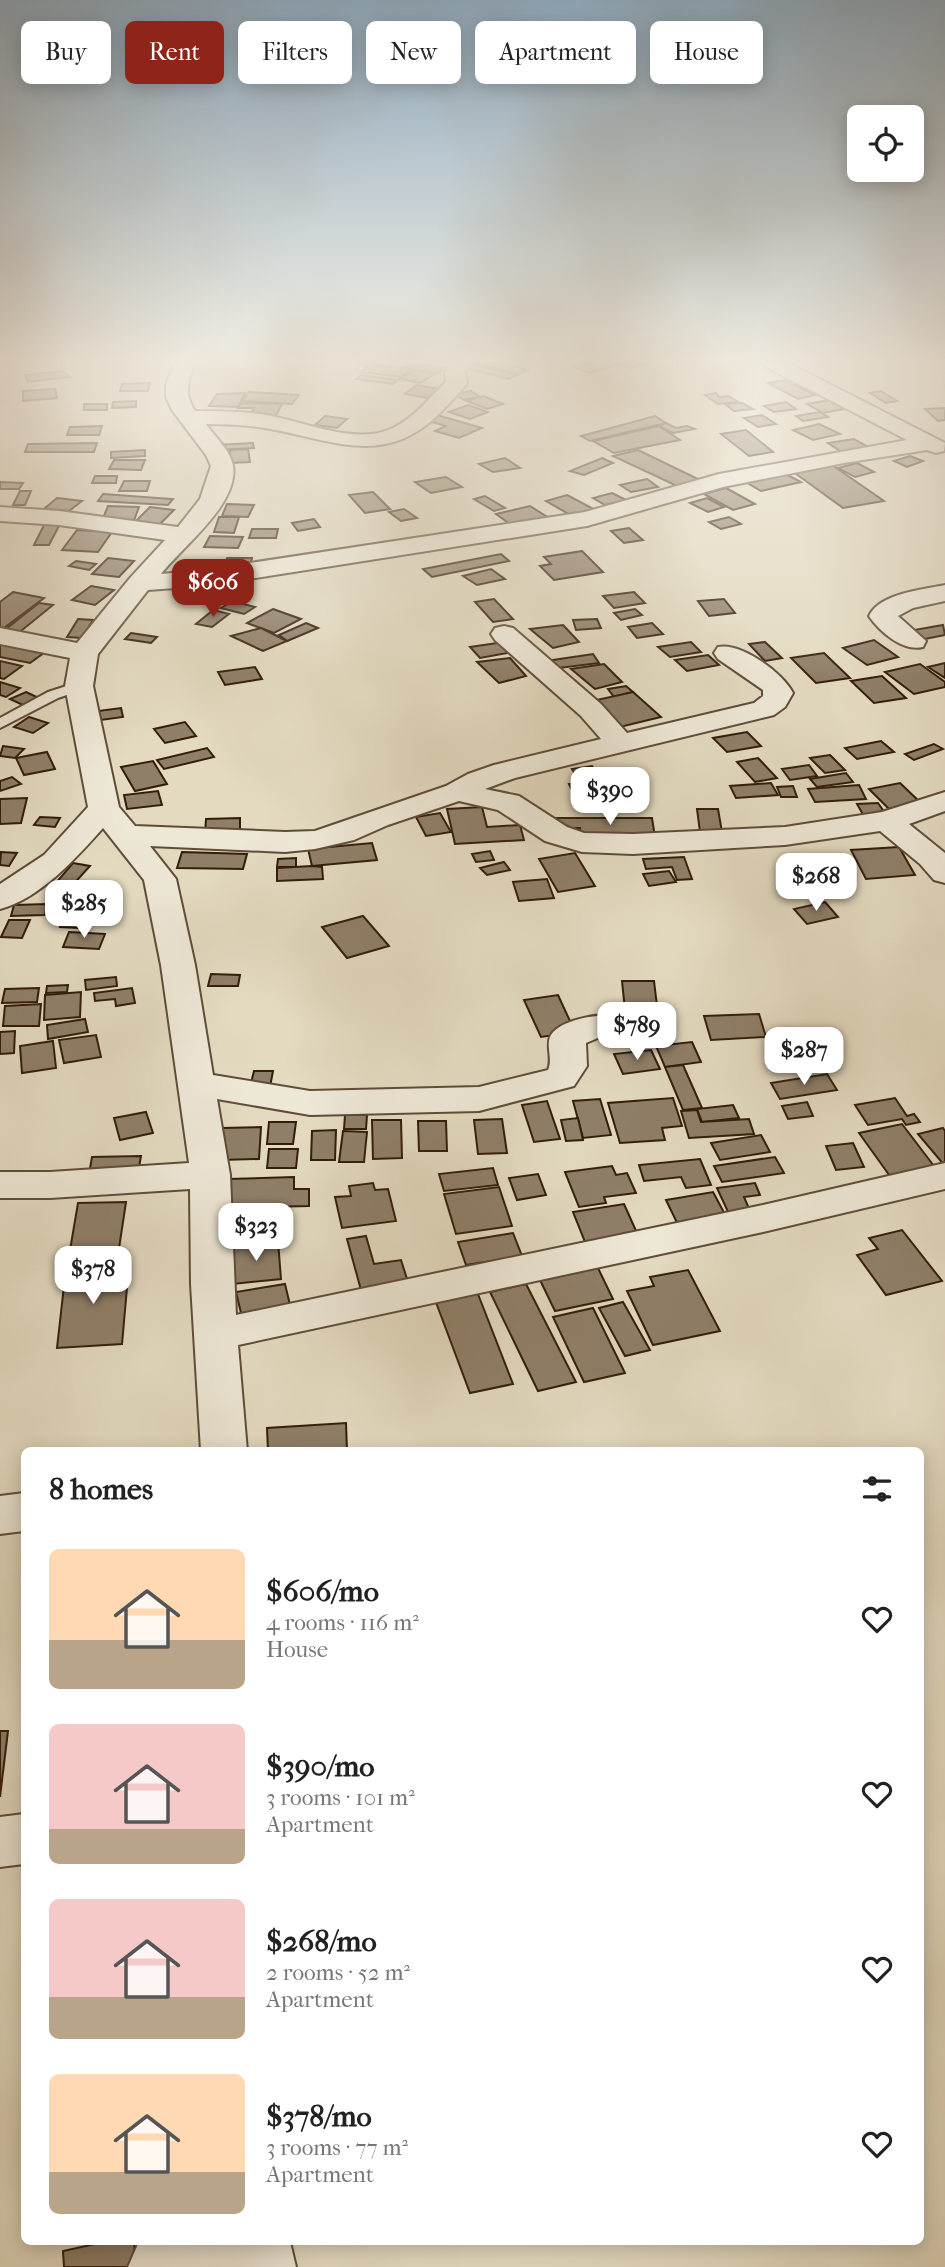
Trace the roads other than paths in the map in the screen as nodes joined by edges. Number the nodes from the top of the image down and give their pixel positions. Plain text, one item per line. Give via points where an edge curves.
1 (222, 469) edge
2 (780, 469) edge
3 (0, 514) edge
4 (182, 535) junction
5 (139, 583) junction
6 (945, 593) edge
7 (503, 634) dead end
8 (0, 636) edge
9 (913, 641) dead end
10 (84, 653) junction
11 (728, 653) dead end
12 (79, 686) junction
13 (0, 724) edge
14 (621, 744) junction
15 (457, 792) junction
16 (945, 801) edge
17 (104, 808) junction
18 (887, 821) junction
19 (124, 835) junction
20 (945, 873) edge
21 (0, 900) edge
22 (599, 1024) dead end
23 (195, 1084) junction
24 (210, 1175) junction
25 (945, 1176) edge
26 (0, 1185) edge
27 (216, 1335) junction
28 (224, 1447) edge
29 (21, 1512) edge
30 (0, 1515) edge
31 (21, 1839) edge
32 (0, 1842) edge
33 (213, 2245) edge
34 (259, 2245) edge
35 (161, 2267) edge
36 (263, 2267) edge

1 - 4 street via 212,500
2 - 5 street via 719,481 587,519 204,578
3 - 4 street
4 - 5 street
5 - 10 street
6 - 9 street via 905,602 883,613
7 - 14 street via 591,710
8 - 10 street
10 - 12 street
11 - 14 street via 775,685 779,693 775,701 764,709
12 - 13 lane
12 - 17 street
14 - 15 street via 505,771
15 - 18 street via 508,803 556,834 582,842 633,844 785,836
15 - 19 street via 316,840
16 - 18 street
17 - 19 street
17 - 21 street via 55,862
18 - 20 street
19 - 23 street via 160,879
22 - 23 street via 567,1038 569,1066 561,1078 479,1099 310,1104
23 - 24 street
24 - 26 street
24 - 27 street
25 - 27 street
27 - 28 street
29 - 30 street
31 - 32 street
33 - 35 street
34 - 36 street

